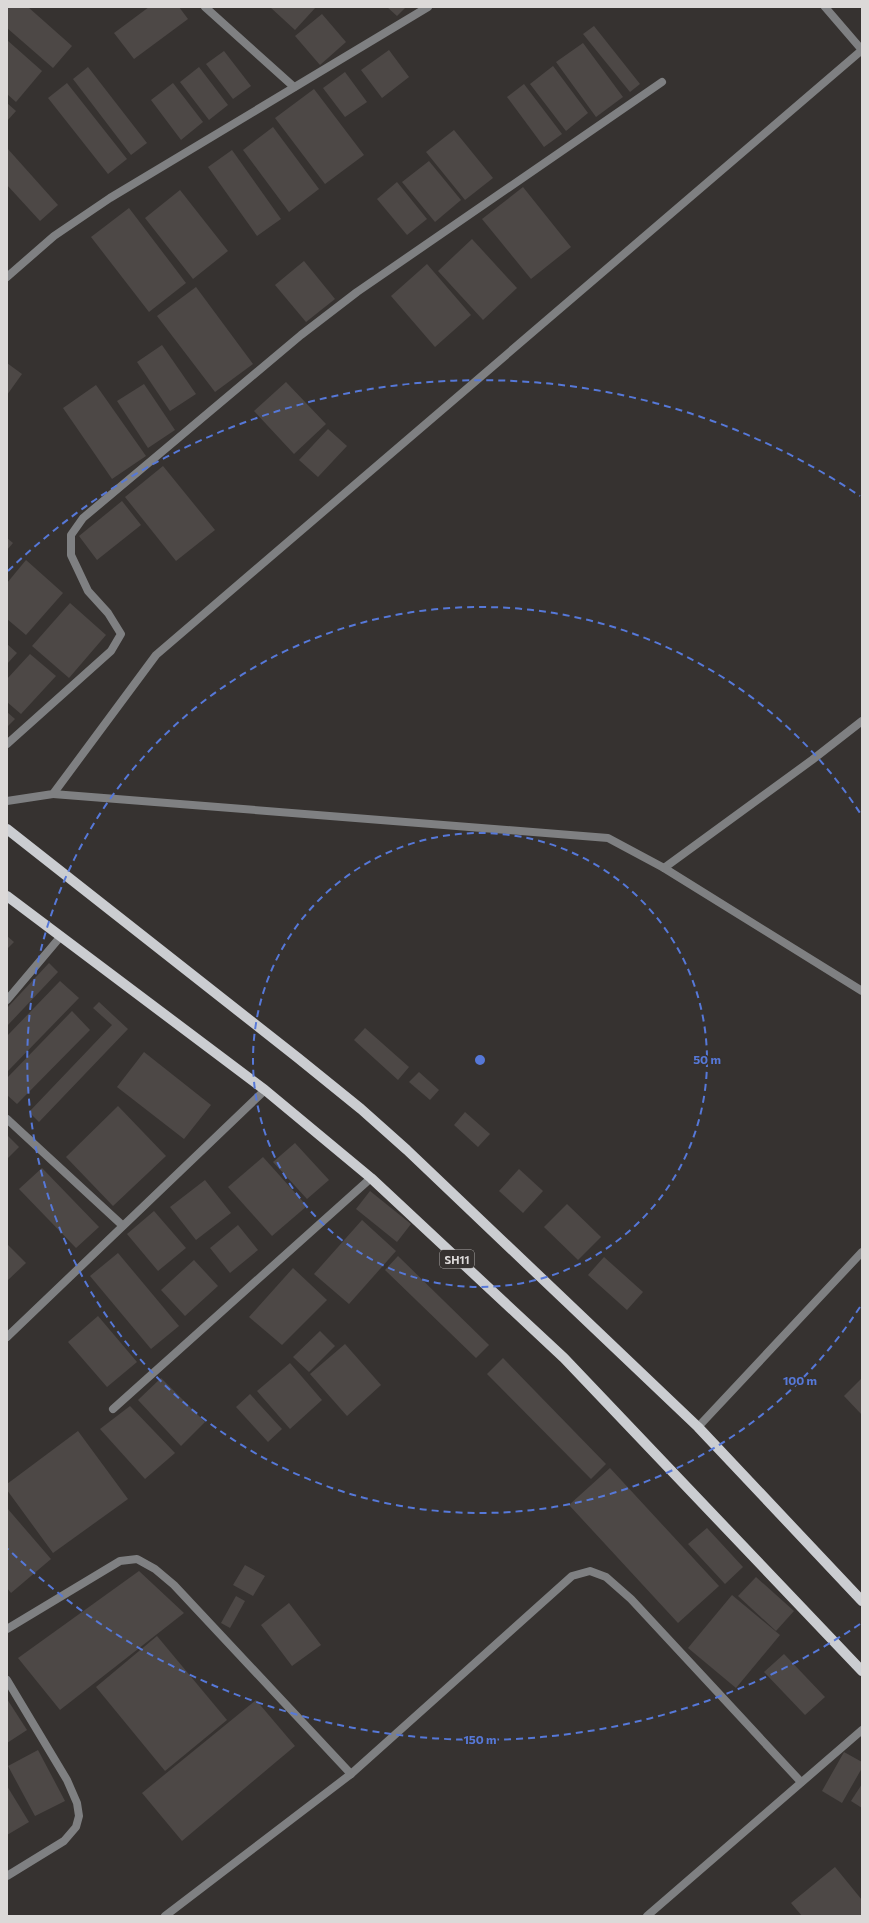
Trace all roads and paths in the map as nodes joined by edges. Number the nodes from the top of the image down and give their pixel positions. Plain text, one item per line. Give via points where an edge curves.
1 (205, 7) edge
2 (428, 7) edge
3 (825, 7) edge
4 (862, 50) edge
5 (662, 82) dead end
6 (294, 87) junction
7 (7, 277) edge
8 (862, 720) edge
9 (7, 744) edge
10 (53, 794) junction
11 (7, 801) edge
12 (7, 829) edge
13 (664, 868) junction
14 (7, 896) edge
15 (61, 936) junction
16 (862, 991) edge
17 (7, 1000) edge
18 (265, 1090) junction
19 (7, 1119) edge
20 (371, 1178) junction
21 (122, 1225) junction
22 (862, 1252) edge
23 (7, 1337) edge
24 (113, 1409) dead end
25 (698, 1427) junction
26 (862, 1601) edge
27 (7, 1629) edge
28 (862, 1671) edge
29 (7, 1680) edge
30 (862, 1730) edge
31 (351, 1774) junction
32 (802, 1782) junction
33 (7, 1876) edge
34 (165, 1916) edge
35 (647, 1916) edge

1 - 6 street
2 - 6 street
3 - 4 street
4 - 10 street via 156,655
5 - 9 street via 357,292 301,335 83,518 71,535 71,555 88,591 108,613 121,634 111,652
6 - 7 street via 110,198 54,236
8 - 13 street via 812,760
10 - 11 street
10 - 13 street via 608,838
12 - 25 main road via 361,1109
13 - 16 street
14 - 15 main road, SH11
15 - 17 street
15 - 18 main road, SH11
18 - 20 main road, SH11
18 - 21 street
19 - 21 street
20 - 24 street
20 - 28 main road, SH11 via 564,1358
21 - 23 street
22 - 25 street
25 - 26 main road
27 - 31 street via 120,1561 137,1559 155,1569 174,1585
29 - 33 street via 68,1780 77,1802 79,1816 76,1827 64,1841
30 - 32 street
31 - 32 street via 572,1576 590,1571 606,1577 631,1599
31 - 34 street
32 - 35 street

